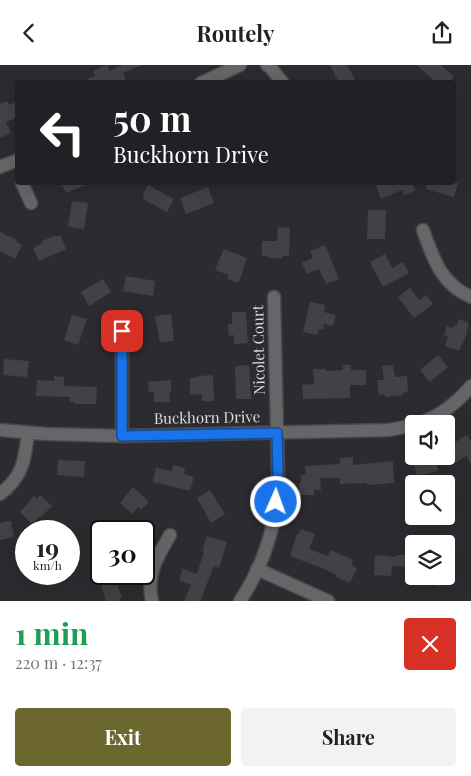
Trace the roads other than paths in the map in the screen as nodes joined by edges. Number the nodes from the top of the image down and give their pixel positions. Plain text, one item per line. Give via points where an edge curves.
1 (240, 65) edge
2 (267, 65) edge
3 (208, 80) edge
4 (280, 80) edge
5 (15, 164) edge
6 (0, 167) edge
7 (23, 185) edge
8 (31, 203) dead end
9 (423, 230) dead end
10 (274, 297) dead end
11 (471, 297) edge
12 (122, 331) dead end
13 (471, 386) edge
14 (437, 415) edge
15 (405, 427) edge
16 (0, 430) edge
17 (28, 433) junction
18 (277, 433) junction
19 (122, 436) junction
20 (0, 494) edge
21 (170, 535) dead end
22 (257, 569) junction
23 (152, 601) edge
24 (240, 601) edge
25 (328, 601) edge

1 - 3 street
2 - 4 street
5 - 6 street
7 - 8 street
9 - 11 street via 442,273 451,285
10 - 18 street, Nicolet Court
12 - 19 street
13 - 14 street, Buckhorn Drive
15 - 18 street, Buckhorn Drive
16 - 17 street, Buckhorn Drive
17 - 19 street, Buckhorn Drive
17 - 20 street via 26,455 19,473
18 - 19 street, Buckhorn Drive
18 - 22 street, Nicolet Court via 275,515
21 - 23 street via 152,571
22 - 24 street, Nicolet Court
22 - 25 street

